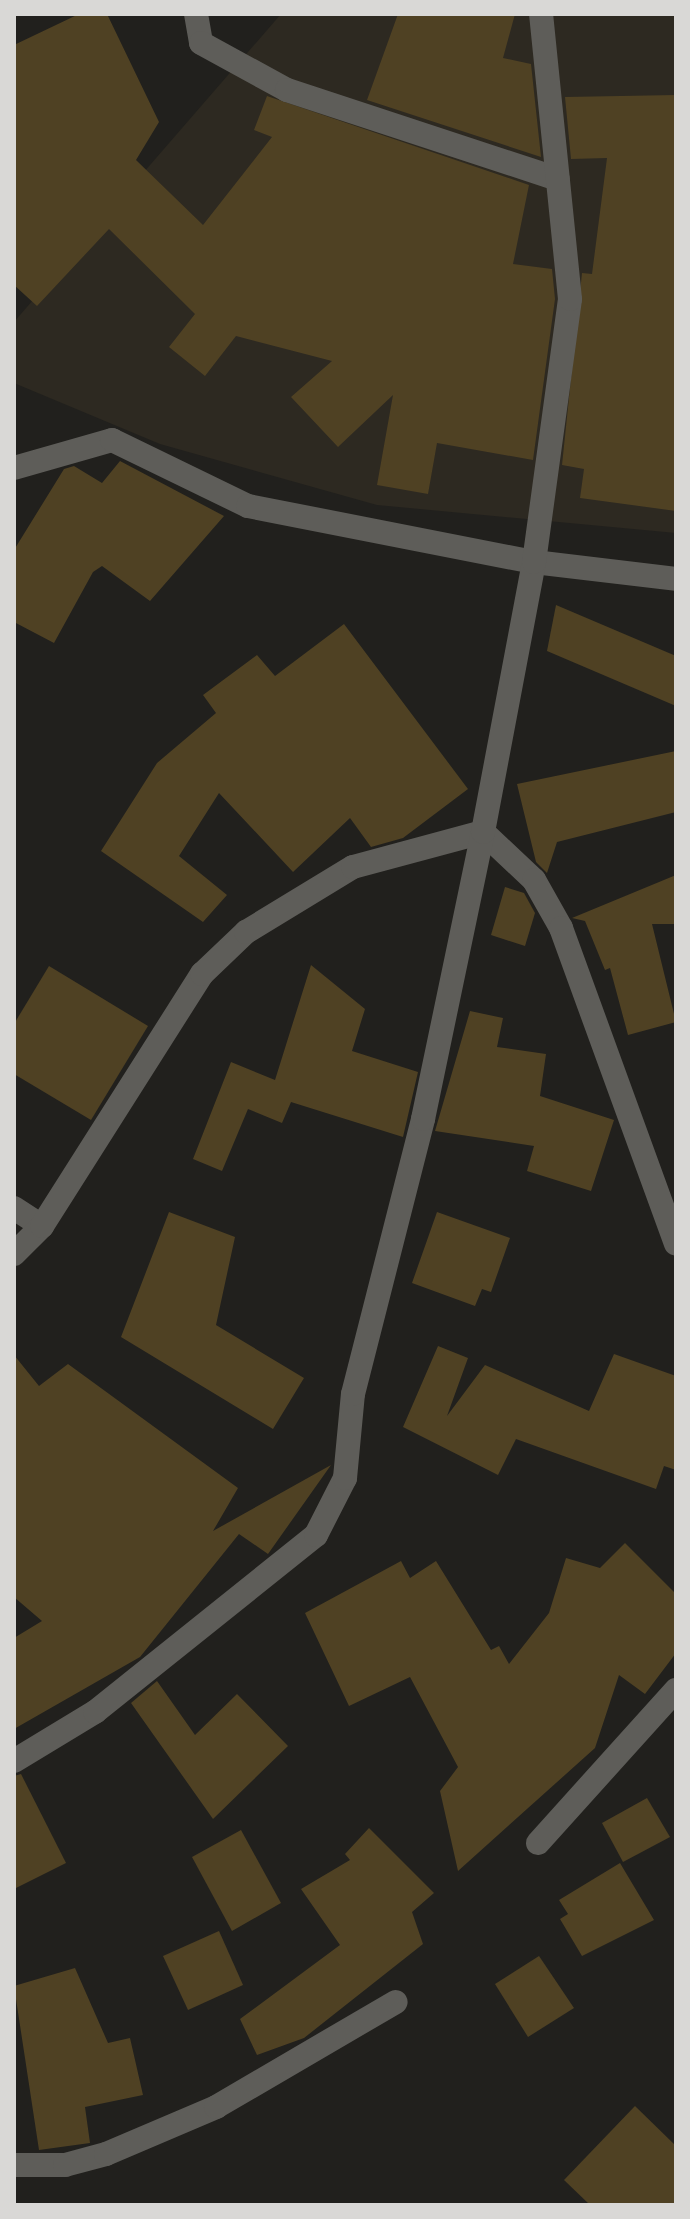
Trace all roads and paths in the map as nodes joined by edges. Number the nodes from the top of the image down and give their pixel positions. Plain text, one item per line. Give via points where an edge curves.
1 (196, 14) edge
2 (541, 14) edge
3 (558, 179) junction
4 (14, 468) edge
5 (534, 562) junction
6 (676, 579) edge
7 (483, 832) junction
8 (14, 1208) edge
9 (42, 1226) junction
10 (676, 1244) edge
11 (14, 1254) edge
12 (676, 1690) edge
13 (14, 1761) edge
14 (538, 1843) dead end
15 (396, 2002) dead end
16 (14, 2165) edge

1 - 3 street via 201,43 287,90
2 - 3 street
3 - 5 street via 570,299
4 - 5 street via 112,440 248,506
5 - 6 street
5 - 7 street
7 - 9 street via 353,867 246,932 202,974
7 - 10 street via 534,880 561,928
7 - 13 street via 423,1119 353,1394 345,1478 322,1524 95,1712
8 - 9 street
9 - 11 street
12 - 14 street
15 - 16 street via 175,2125 65,2165

